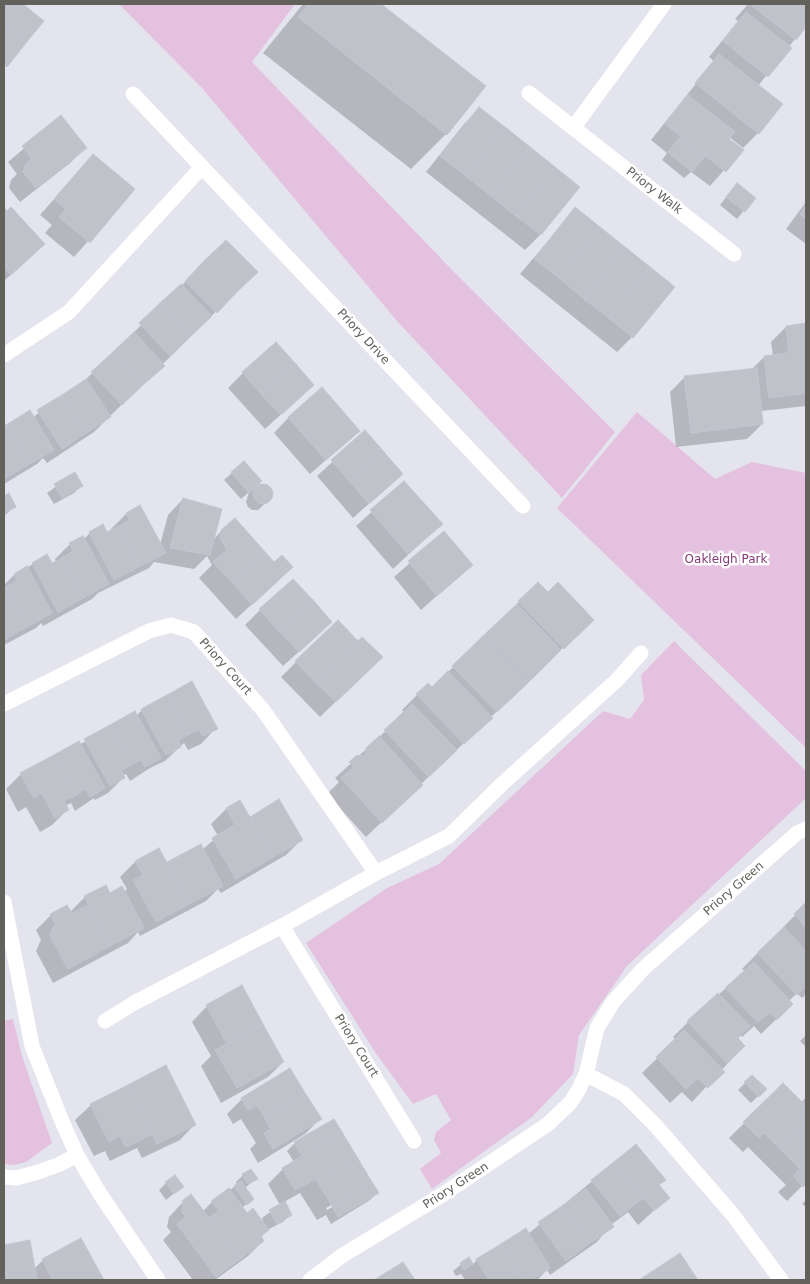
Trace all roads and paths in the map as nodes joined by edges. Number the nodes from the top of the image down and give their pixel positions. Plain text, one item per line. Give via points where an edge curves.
1 (664, 4) edge
2 (529, 93) dead end
3 (133, 94) dead end
4 (573, 128) junction
5 (202, 167) junction
6 (734, 254) dead end
7 (4, 355) edge
8 (523, 506) dead end
9 (641, 653) dead end
10 (4, 704) edge
11 (806, 829) edge
12 (376, 873) junction
13 (4, 902) edge
14 (282, 926) junction
15 (105, 1021) dead end
16 (586, 1074) junction
17 (414, 1141) dead end
18 (77, 1155) junction
19 (4, 1177) edge
20 (158, 1280) edge
21 (310, 1280) edge
22 (781, 1280) edge

1 - 4 street
2 - 4 street, Priory Walk
3 - 5 street, Priory Drive
4 - 6 street, Priory Walk
5 - 7 street via 69,312
5 - 8 street, Priory Drive
9 - 12 street via 617,680 449,836
10 - 12 street, Priory Court via 149,631 170,625 194,632 263,710
11 - 16 street, Priory Green via 797,833 643,969 613,1002 597,1028
12 - 14 street
13 - 18 street via 32,1046
14 - 15 street
14 - 17 street, Priory Court
16 - 21 street, Priory Green via 571,1102 548,1124 442,1195 343,1255
16 - 22 street via 624,1094 656,1126 733,1215
18 - 19 street via 36,1173
18 - 20 street

